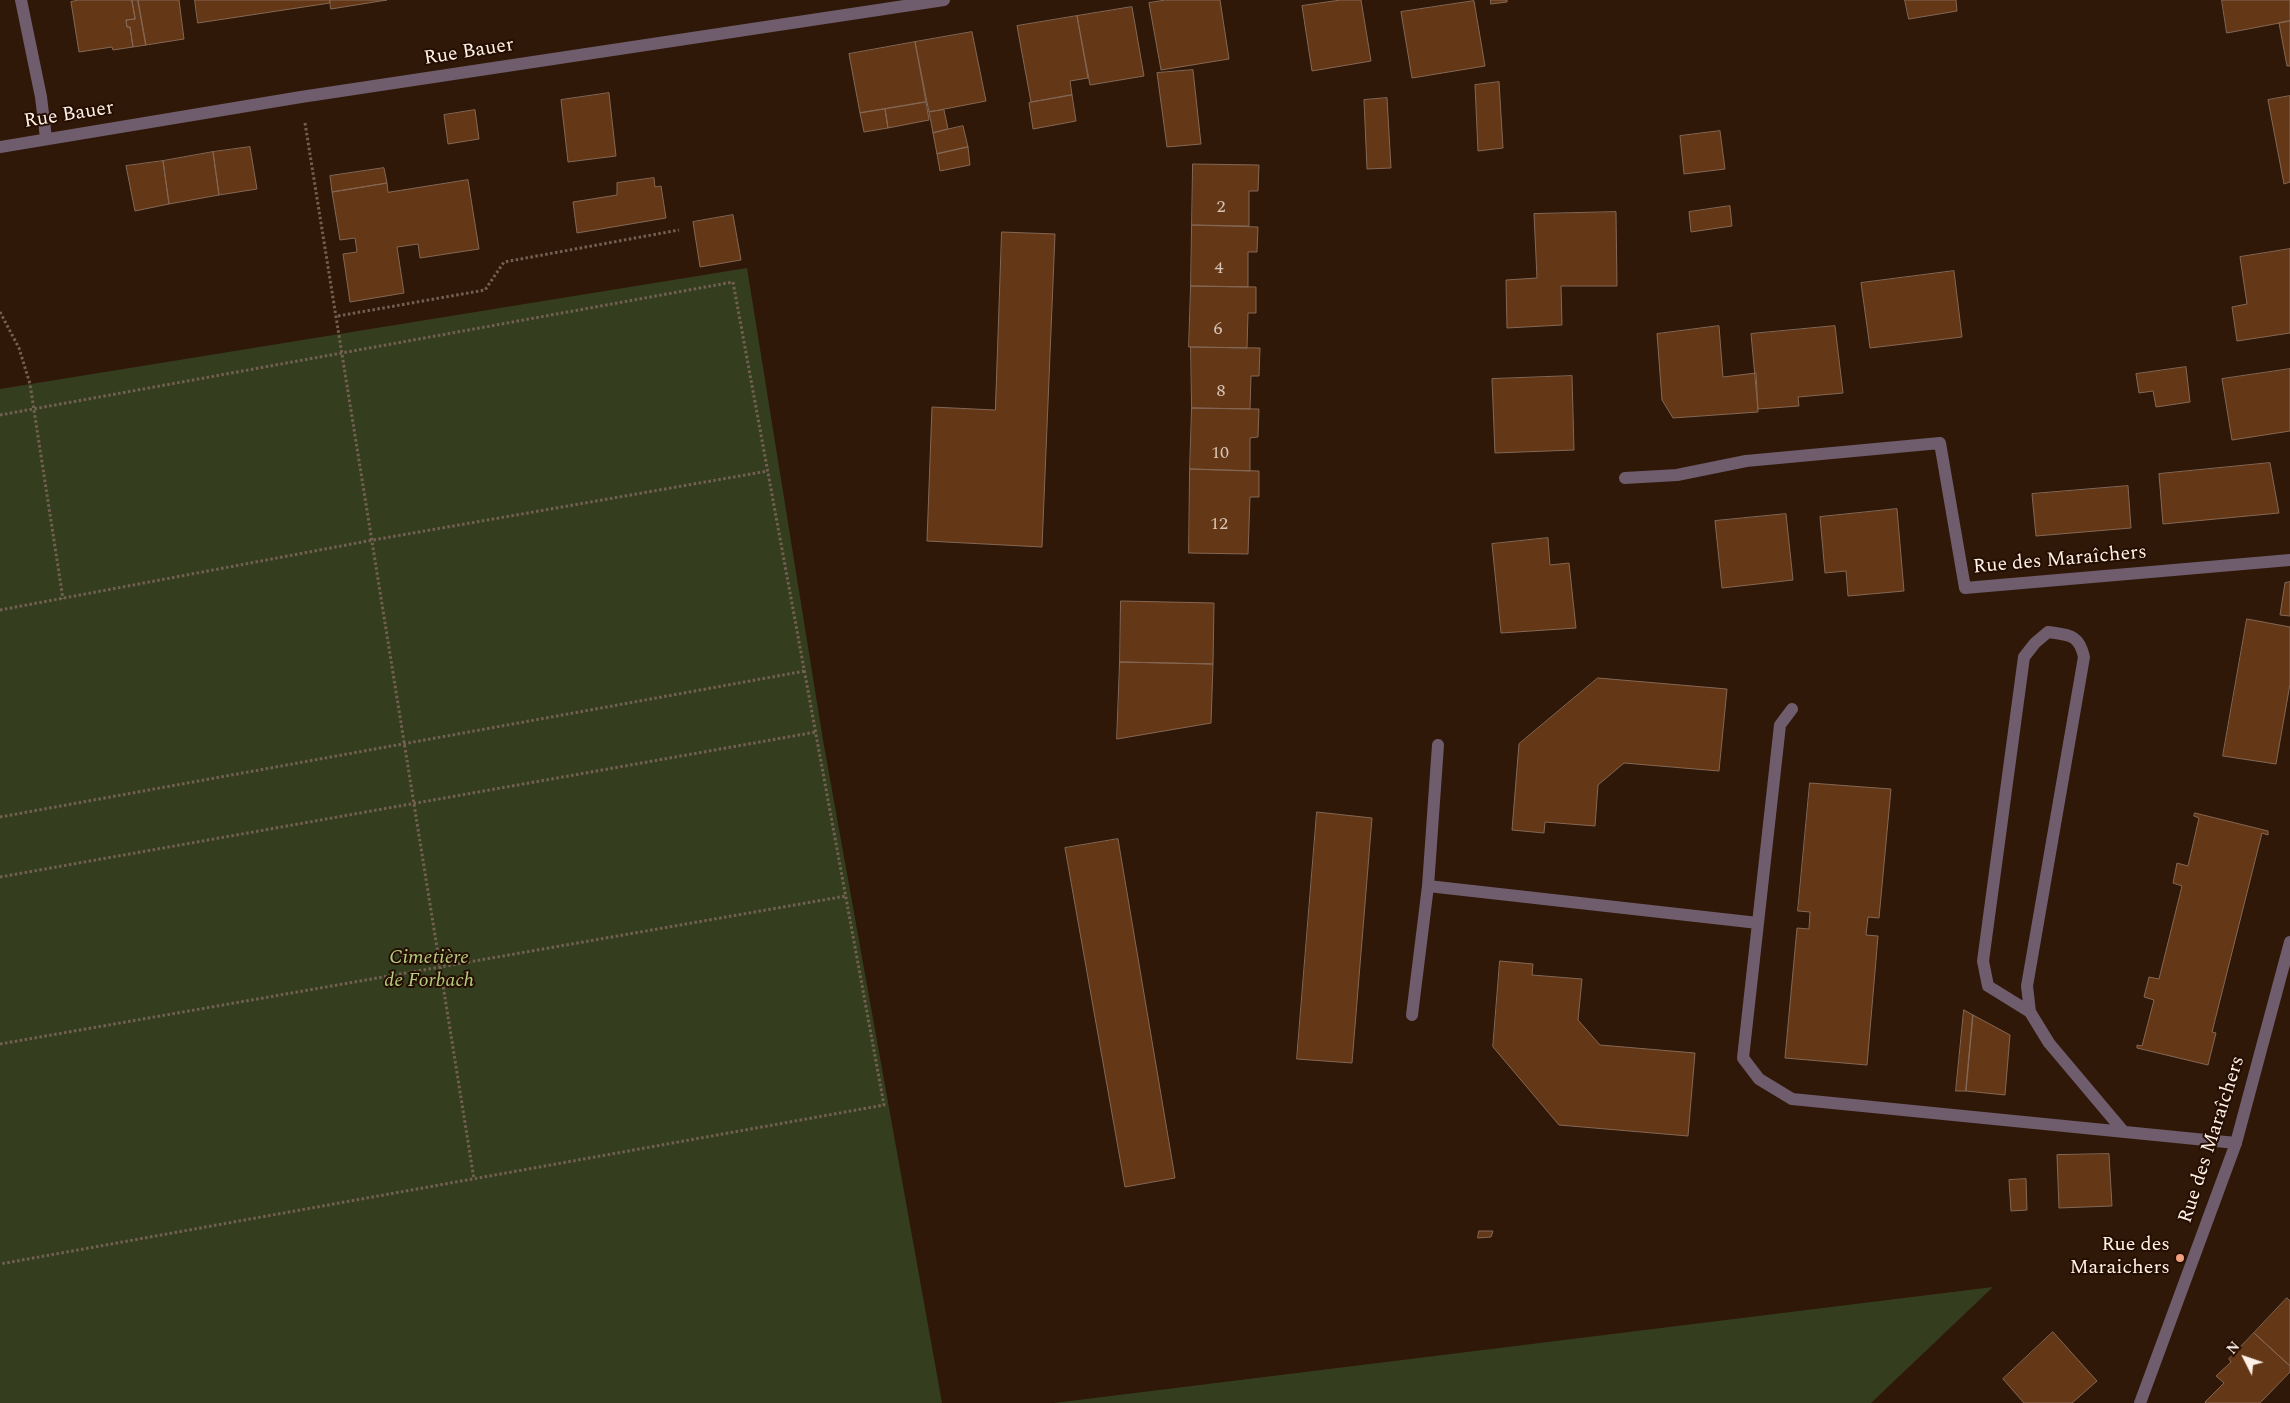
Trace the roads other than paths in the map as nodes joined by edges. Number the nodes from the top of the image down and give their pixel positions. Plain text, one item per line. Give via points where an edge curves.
1 (22, 0) edge
2 (944, 0) edge
3 (46, 138) junction
4 (0, 147) edge
5 (1625, 478) dead end
6 (2290, 560) edge
7 (1792, 709) dead end
8 (1438, 745) dead end
9 (1428, 886) junction
10 (1758, 923) junction
11 (2290, 942) edge
12 (2030, 1012) junction
13 (1412, 1014) dead end
14 (2124, 1132) junction
15 (2236, 1143) junction
16 (2140, 1403) edge

1 - 3 street
2 - 3 street, Rue Bauer
3 - 4 street, Rue Bauer
5 - 6 street, Rue des Maraîchers via 1677,476 1746,461 1940,443 1965,588
7 - 10 street via 1780,725
8 - 9 street
9 - 10 street
9 - 13 street
10 - 14 street via 1743,1058 1759,1079 1792,1099
11 - 15 street, Rue des Maraîchers
12 - 12 street via 2028,986 2084,657 2081,644 2071,635 2048,632 2024,657 1983,961 1988,986
12 - 14 street via 2048,1043
14 - 15 street
15 - 16 street, Rue des Maraîchers

